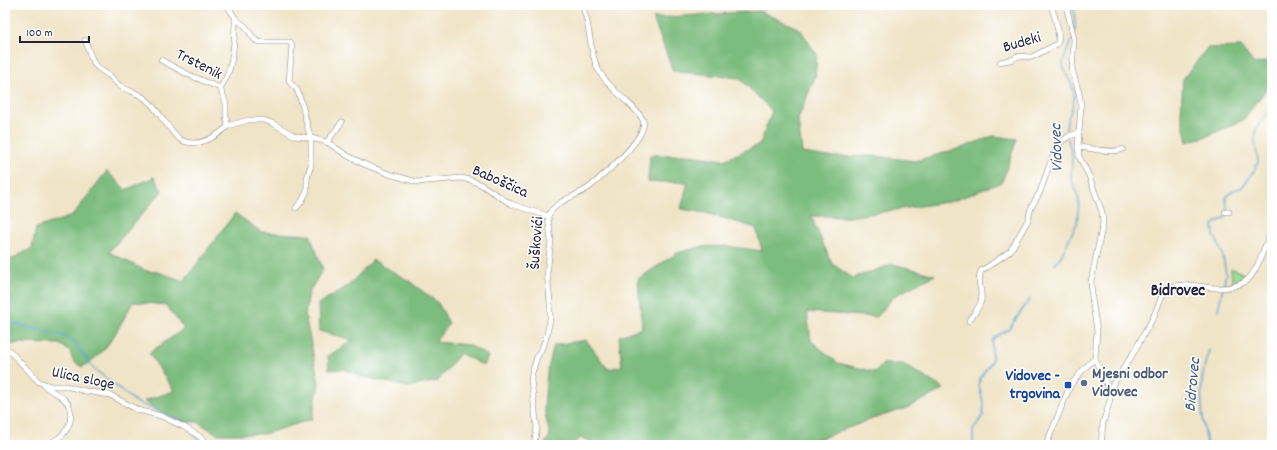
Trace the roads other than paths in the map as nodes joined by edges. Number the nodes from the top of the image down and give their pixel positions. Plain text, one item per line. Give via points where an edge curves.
1 (228, 5) edge
2 (582, 5) edge
3 (1051, 5) edge
4 (1069, 6) edge
5 (236, 19) junction
6 (85, 40) dead end
7 (161, 60) dead end
8 (1000, 62) dead end
9 (220, 88) junction
10 (342, 122) dead end
11 (228, 126) junction
12 (1078, 134) junction
13 (311, 138) junction
14 (327, 142) junction
15 (1078, 146) junction
16 (1123, 150) dead end
17 (296, 208) dead end
18 (548, 216) junction
19 (1272, 231) edge
20 (968, 321) dead end
21 (5, 346) edge
22 (1095, 358) junction
23 (44, 385) junction
24 (1110, 390) junction
25 (49, 445) edge
26 (208, 445) edge
27 (534, 445) edge
28 (1046, 445) edge
29 (1101, 445) edge

1 - 5 street
2 - 18 street, Šuškovići via 597,68 614,90 633,107 643,120 643,126 636,141 607,171 589,188 565,200
3 - 8 street, Budeki via 1058,27 1057,44 1032,56 1017,56
4 - 12 street via 1073,36 1072,69 1081,104
5 - 9 street via 231,64
5 - 13 street via 259,42 285,41 292,45 289,81 298,92
6 - 11 street via 92,59 99,68 119,85 145,97 181,141 204,142
7 - 9 street, Trstenik
9 - 11 street, Trstenik via 226,103
10 - 14 street
11 - 13 street via 248,120 259,120 272,123 295,136
12 - 15 street
12 - 20 street via 1067,136 1058,144 1028,220 1010,251 981,271 978,280 981,300
13 - 14 street
13 - 17 street via 311,165 307,191
14 - 18 street, Baboščica via 348,156 389,174 417,182 461,178 470,180 510,204
15 - 16 street via 1111,152
15 - 22 street via 1079,156 1099,201 1103,223 1091,281 1097,331
18 - 27 street, Šuškovići via 551,241 548,273 550,320 531,380 537,428
19 - 24 street via 1250,278 1240,284 1218,289 1178,285 1168,288
21 - 23 street, Ulica sloge
22 - 24 street
22 - 28 street via 1070,386
23 - 25 street via 66,400 71,410 69,425 64,433
23 - 26 street, Ulica sloge via 66,386 84,392 110,395 138,410 184,427
24 - 29 street

